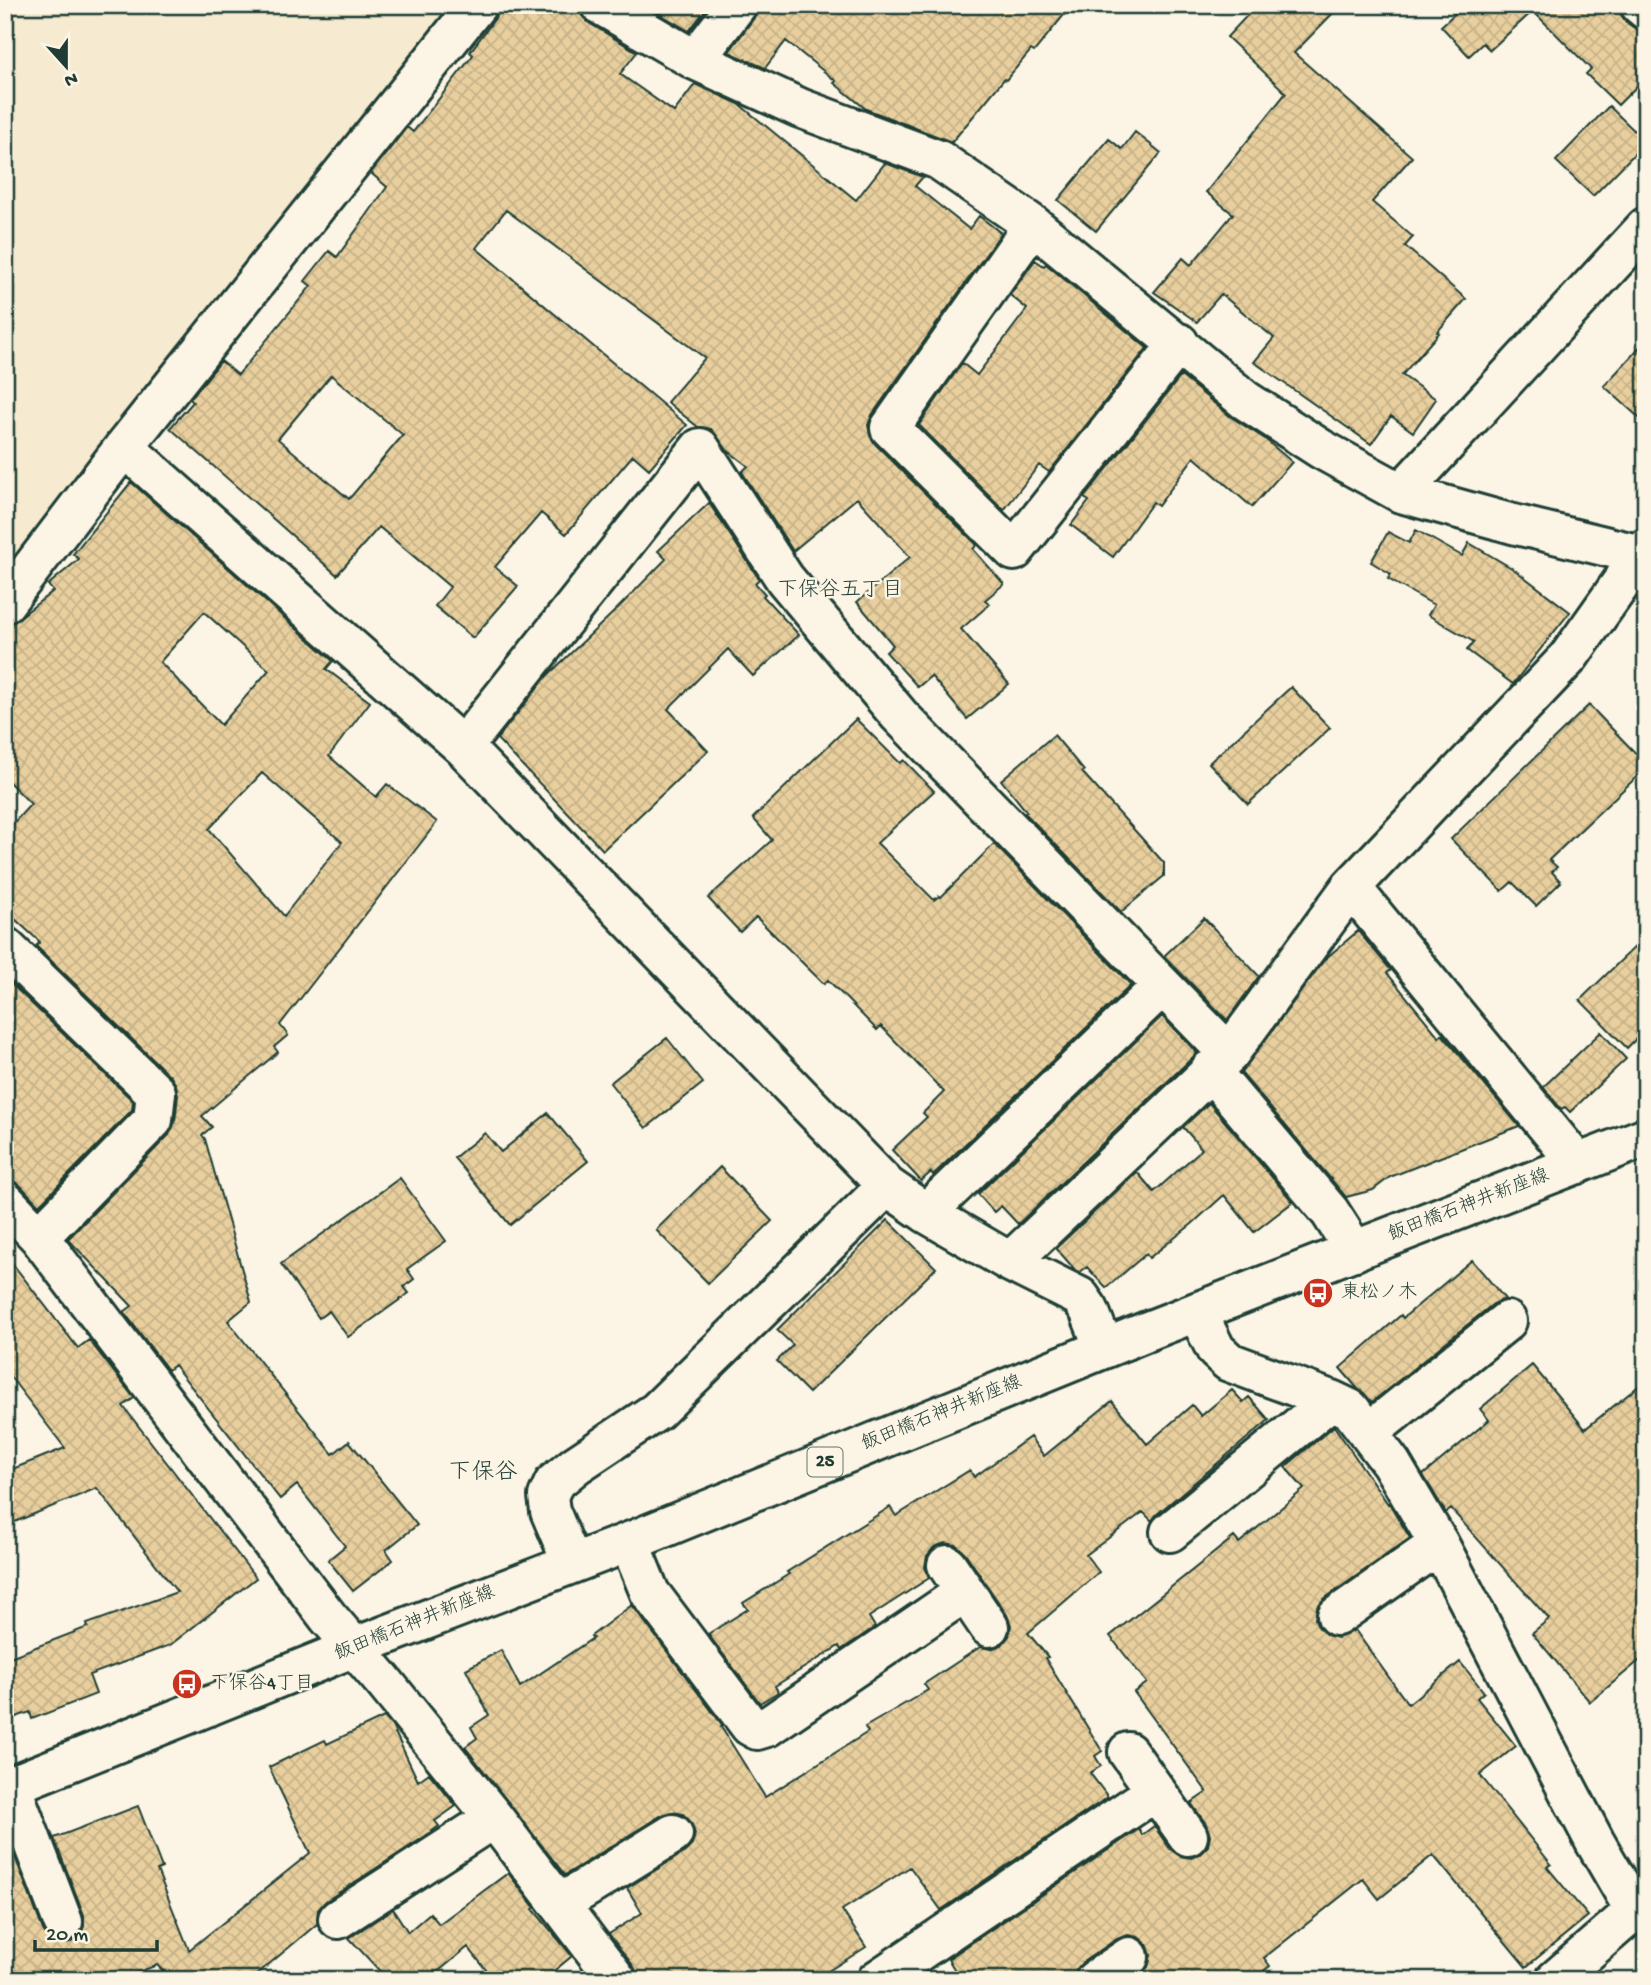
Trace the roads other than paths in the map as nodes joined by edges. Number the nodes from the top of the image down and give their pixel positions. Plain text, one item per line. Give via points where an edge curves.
1 (477, 5) edge
2 (601, 5) edge
3 (737, 5) edge
4 (1640, 5) edge
5 (1646, 10) edge
6 (695, 60) junction
7 (1033, 225) junction
8 (1646, 227) edge
9 (1179, 344) junction
10 (124, 447) junction
11 (1401, 493) junction
12 (1644, 554) edge
13 (5, 603) edge
14 (463, 747) junction
15 (1351, 887) junction
16 (5, 947) edge
17 (1162, 986) junction
18 (1219, 1062) junction
19 (1646, 1137) edge
20 (1578, 1164) junction
21 (887, 1186) junction
22 (5, 1201) edge
23 (926, 1213) junction
24 (39, 1237) junction
25 (1355, 1251) junction
26 (1010, 1262) junction
27 (1197, 1312) junction
28 (1507, 1321) dead end
29 (1104, 1348) junction
30 (1331, 1400) junction
31 (1368, 1433) junction
32 (1170, 1532) dead end
33 (629, 1542) junction
34 (1439, 1544) junction
35 (572, 1563) junction
36 (1337, 1616) dead end
37 (989, 1627) dead end
38 (355, 1647) junction
39 (1128, 1752) dead end
40 (8, 1787) edge
41 (1156, 1791) junction
42 (494, 1818) junction
43 (673, 1834) dead end
44 (1188, 1836) dead end
45 (560, 1903) junction
46 (1640, 1906) edge
47 (338, 1919) dead end
48 (63, 1922) dead end
49 (1129, 1957) dead end
50 (1566, 1976) edge
51 (617, 1980) edge
52 (877, 1980) edge
53 (1096, 1980) edge

1 - 10 street
2 - 6 street
3 - 6 street
4 - 5 street
6 - 7 street via 800,108 939,160
7 - 9 street
7 - 9 street via 890,428 1014,551
8 - 11 street
9 - 11 street via 1245,400
10 - 13 street
10 - 14 street
11 - 12 street
12 - 15 street via 1568,658
14 - 17 street via 701,448 785,579 899,715
14 - 21 street
15 - 18 street
15 - 20 street
16 - 24 street via 156,1093 153,1120
17 - 18 street
17 - 23 street
18 - 25 street
18 - 26 street
19 - 20 street, 飯田橋石神井新座線 / 25
20 - 25 street, 飯田橋石神井新座線 / 25
21 - 23 street
21 - 35 street via 657,1411 554,1483 548,1496 550,1511
22 - 24 street
23 - 26 street
24 - 38 street
25 - 27 street, 飯田橋石神井新座線 / 25
26 - 29 street via 1080,1297
27 - 29 street, 飯田橋石神井新座線 / 25
27 - 30 street via 1216,1350 1229,1362
28 - 31 street
29 - 33 street, 飯田橋石神井新座線 / 25
30 - 31 street via 1350,1409
30 - 32 street
31 - 34 street
33 - 35 street, 飯田橋石神井新座線 / 25
33 - 37 street via 650,1592 757,1730 767,1727 956,1579
34 - 36 street
34 - 46 street via 1595,1842
35 - 38 street, 飯田橋石神井新座線 / 25
38 - 40 street, 飯田橋石神井新座線 / 25
38 - 42 street
39 - 41 street
40 - 48 street
41 - 44 street
41 - 52 street
42 - 45 street
42 - 47 street
43 - 45 street
45 - 51 street
46 - 50 street
49 - 53 street

